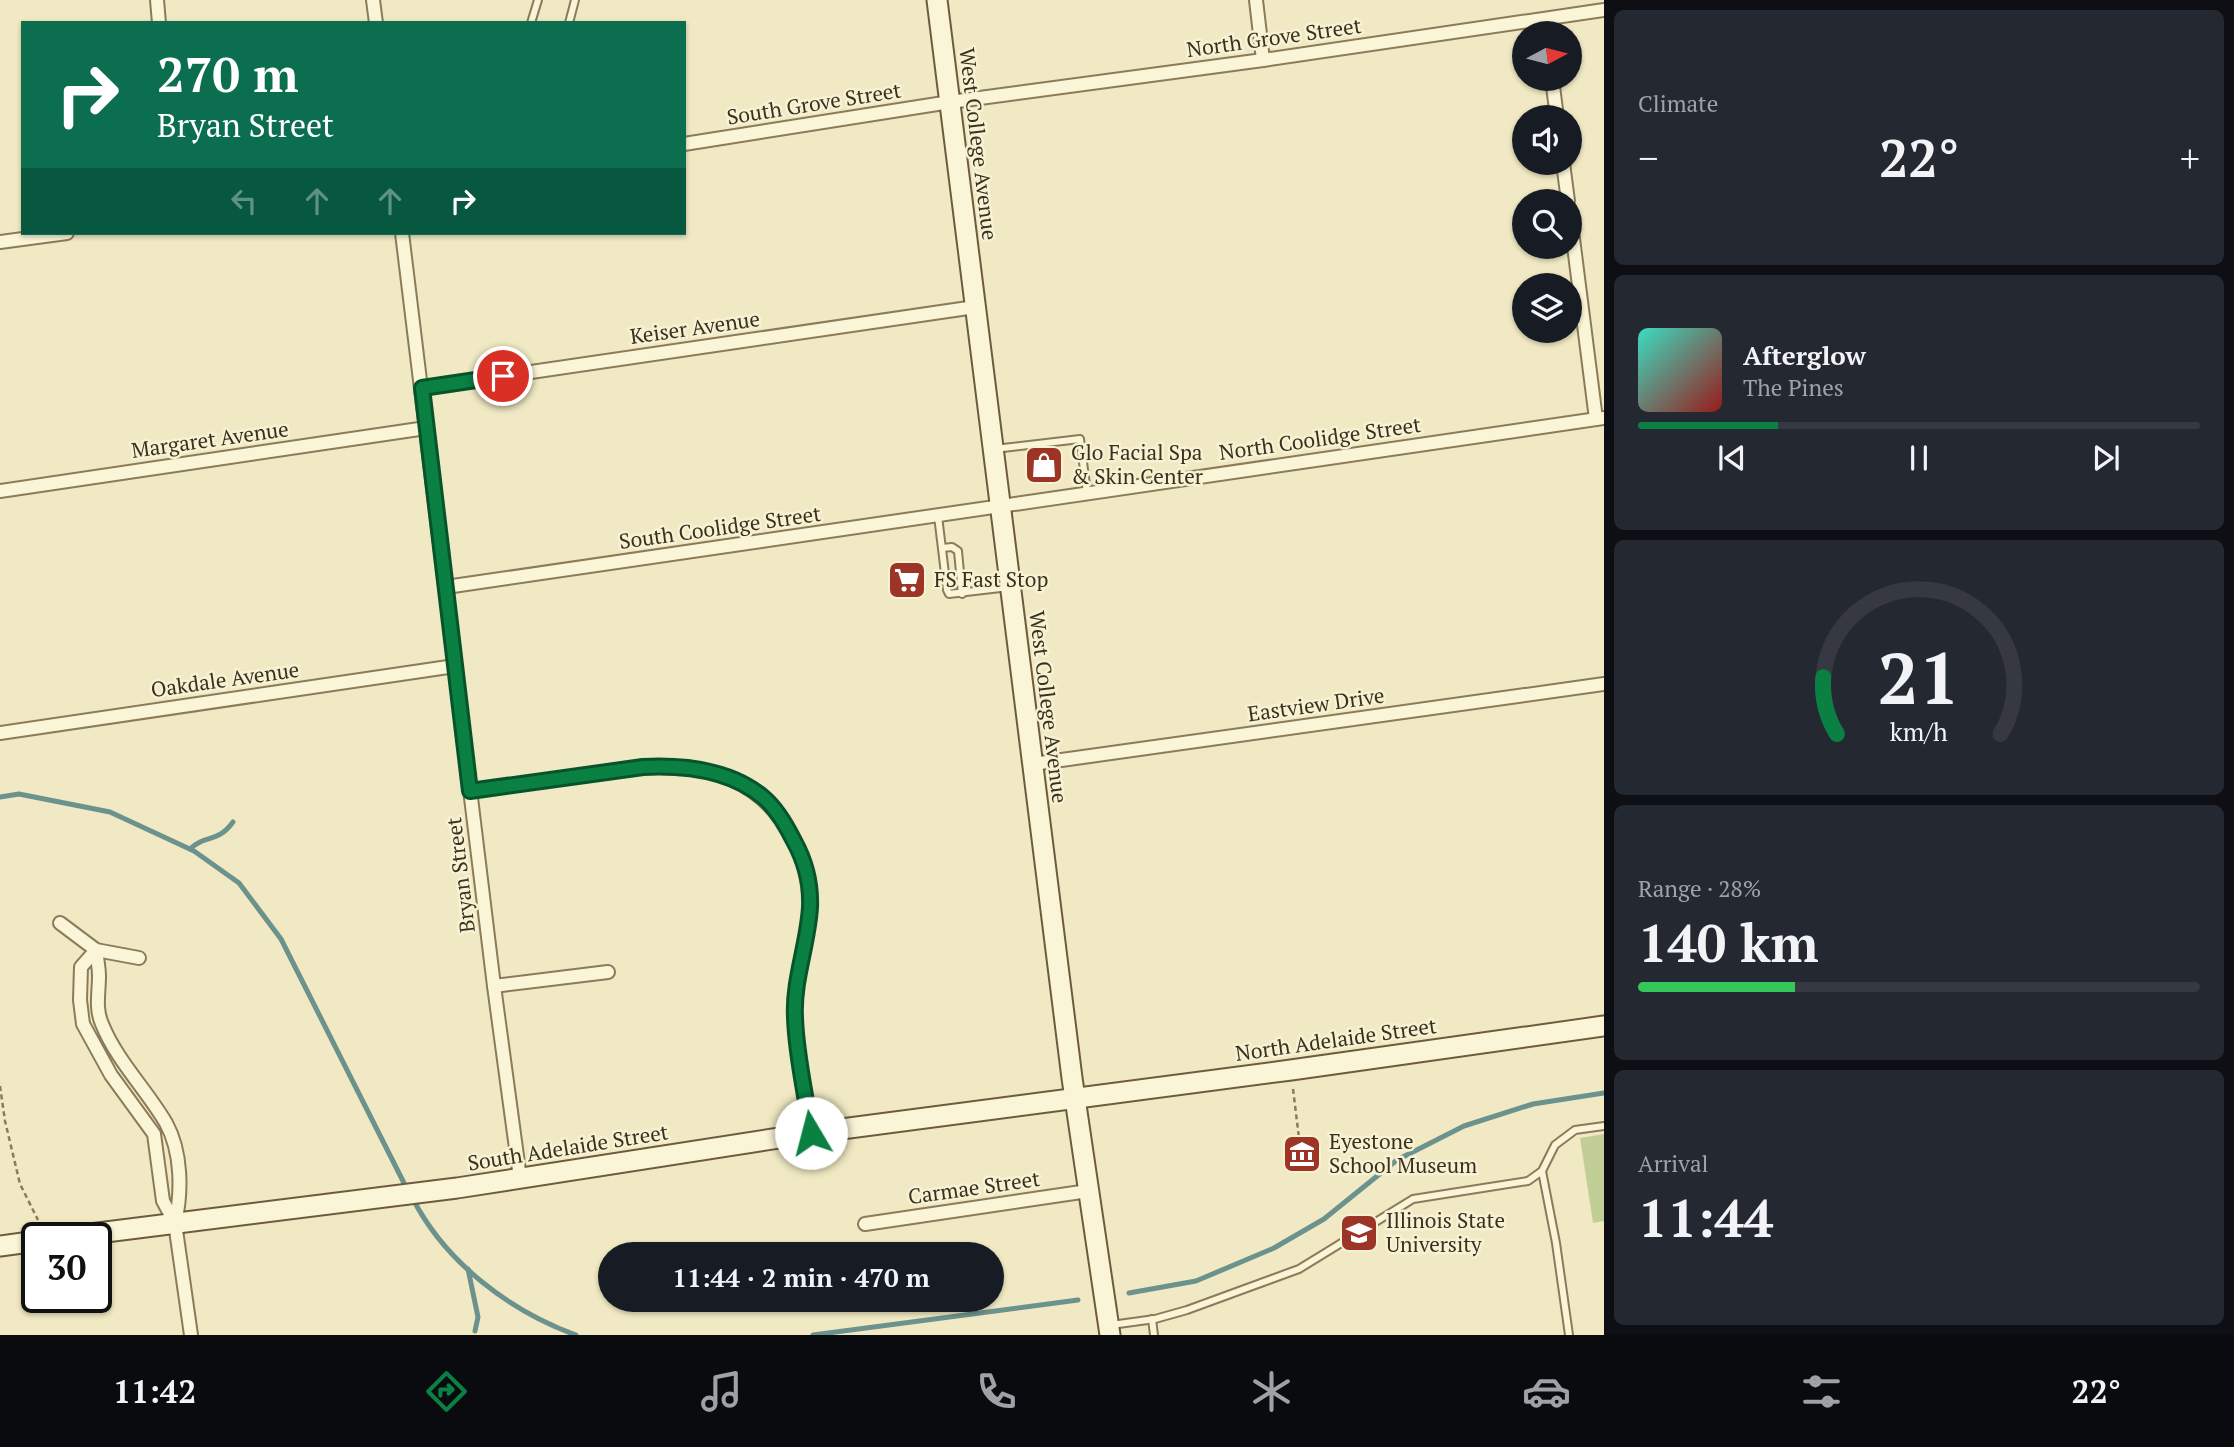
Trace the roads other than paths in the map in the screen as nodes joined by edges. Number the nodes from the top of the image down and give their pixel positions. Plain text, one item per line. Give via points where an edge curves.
1 (157, 0) edge
2 (373, 0) edge
3 (538, 0) edge
4 (575, 0) edge
5 (937, 0) edge
6 (1256, 0) edge
7 (1604, 10) edge
8 (1545, 19) joint
9 (159, 21) edge
10 (376, 21) edge
11 (532, 21) edge
12 (570, 21) edge
13 (1263, 60) junction
14 (950, 102) junction
15 (686, 144) edge
16 (52, 235) edge
17 (402, 235) edge
18 (0, 242) edge
19 (1576, 259) edge
20 (975, 307) junction
21 (422, 388) junction
22 (1600, 419) edge
23 (426, 428) junction
24 (993, 449) junction
25 (0, 491) edge
26 (1087, 493) junction
27 (999, 504) junction
28 (938, 514) junction
29 (942, 548) junction
30 (446, 587) junction
31 (1010, 587) junction
32 (962, 594) junction
33 (455, 666) junction
34 (1604, 684) edge
35 (0, 733) edge
36 (1032, 764) junction
37 (470, 791) junction
38 (60, 923) dead end
39 (96, 950) junction
40 (139, 958) dead end
41 (608, 972) dead end
42 (494, 986) junction
43 (1604, 1026) edge
44 (113, 1044) junction
45 (98, 1051) junction
46 (144, 1092) junction
47 (1075, 1098) junction
48 (130, 1100) junction
49 (1604, 1126) edge
50 (811, 1133) junction
51 (1542, 1171) junction
52 (520, 1178) junction
53 (1088, 1191) junction
54 (176, 1223) junction
55 (865, 1224) dead end
56 (112, 1231) edge
57 (21, 1243) edge
58 (0, 1246) edge
59 (1152, 1319) junction
60 (1109, 1330) edge
61 (191, 1335) edge
62 (1154, 1335) edge
63 (1569, 1335) edge

1 - 9 street
2 - 10 street
3 - 11 lane
4 - 12 lane
5 - 14 street, West College Avenue
6 - 13 street
7 - 8 street, North Grove Street
8 - 13 street, North Grove Street
13 - 14 street, North Grove Street
14 - 15 street, South Grove Street
14 - 20 street, West College Avenue
16 - 18 street
17 - 21 street, Bryan Street
19 - 22 street
20 - 21 street, Keiser Avenue
20 - 24 street, West College Avenue
21 - 23 street, Bryan Street
22 - 26 street, North Coolidge Street
23 - 25 street, Margaret Avenue
23 - 30 street, Bryan Street
24 - 26 lane via 1080,439
24 - 27 street, West College Avenue
26 - 27 street, North Coolidge Street
27 - 28 street, South Coolidge Street
27 - 31 street, West College Avenue
28 - 29 lane
28 - 30 street, South Coolidge Street
29 - 32 lane via 947,590 952,595
29 - 32 lane via 958,551
30 - 33 street, Bryan Street
31 - 32 lane
31 - 36 street, West College Avenue
33 - 35 street, Oakdale Avenue
33 - 37 street, Bryan Street
34 - 36 street, Eastview Drive
36 - 47 street, West College Avenue
37 - 42 street, Bryan Street
37 - 50 street via 666,766 688,767 741,783 764,798 785,822 809,878 810,908 794,1017
38 - 39 street
39 - 40 street
39 - 44 street via 96,996 101,1022
39 - 45 street via 81,967 80,1000 83,1024
41 - 42 street
42 - 52 street, Bryan Street
43 - 47 street, North Adelaide Street
44 - 45 street
44 - 46 street
45 - 48 street
46 - 48 street
46 - 54 street via 167,1125 175,1149 180,1198
47 - 50 street, South Adelaide Street
47 - 53 street, West College Avenue
48 - 54 street via 154,1134 163,1201
49 - 51 lane via 1575,1130 1555,1144
50 - 52 street, South Adelaide Street
51 - 59 lane via 1528,1181 1413,1199 1299,1269
51 - 63 lane
52 - 54 street, South Adelaide Street
53 - 55 street, Carmae Street
53 - 60 street, West College Avenue
54 - 56 street, South Adelaide Street
54 - 61 street
57 - 58 street
59 - 60 lane
59 - 62 lane

